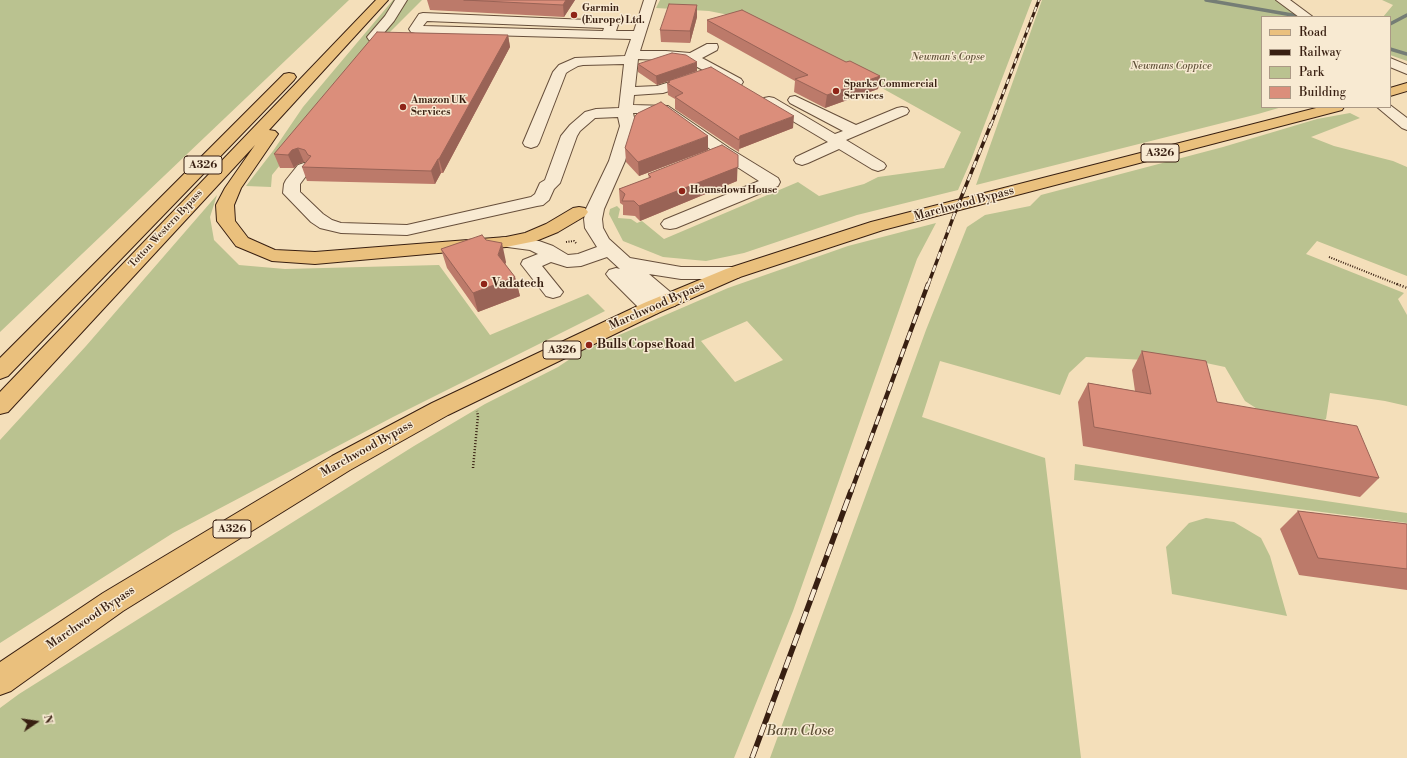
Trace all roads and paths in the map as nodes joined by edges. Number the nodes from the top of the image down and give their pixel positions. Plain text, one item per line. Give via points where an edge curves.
1 (365, 0) edge
2 (382, 0) edge
3 (401, 0) edge
4 (650, 0) edge
5 (1282, 0) edge
6 (1306, 16) edge
7 (608, 36) junction
8 (712, 47) dead end
9 (634, 49) junction
10 (691, 58) junction
11 (1391, 62) edge
12 (1407, 70) edge
13 (716, 71) junction
14 (309, 77) junction
15 (1407, 87) edge
16 (628, 91) junction
17 (1391, 92) edge
18 (795, 100) dead end
19 (1333, 108) edge
20 (1385, 108) edge
21 (902, 111) dead end
22 (626, 112) junction
23 (1407, 125) edge
24 (855, 131) junction
25 (837, 142) junction
26 (531, 143) dead end
27 (802, 160) dead end
28 (878, 166) dead end
29 (304, 168) edge
30 (578, 212) junction
31 (670, 224) dead end
32 (506, 242) junction
33 (551, 255) junction
34 (610, 255) junction
35 (1330, 257) dead end
36 (733, 273) junction
37 (1407, 288) edge
38 (553, 292) dead end
39 (660, 305) junction
40 (0, 371) edge
41 (474, 393) junction
42 (0, 406) edge
43 (472, 468) dead end
44 (0, 680) edge

1 - 40 main road, Totton Western Bypass / A326
2 - 14 main road, Totton Western Bypass / A326
3 - 9 street via 390,18 373,37
4 - 9 street
5 - 6 street
7 - 7 street via 612,25 423,17 415,29
7 - 9 street
8 - 10 street
9 - 10 street
9 - 16 street
9 - 26 street via 575,62 564,68 560,72
10 - 13 street
11 - 12 street
13 - 16 street via 658,90
13 - 25 street
14 - 32 main road via 233,188 225,205 226,221 242,242 272,255 315,258
14 - 42 main road, Totton Western Bypass / A326
15 - 17 main road
16 - 22 street
18 - 24 street
19 - 36 main road, Marchwood Bypass / A326 via 877,226
20 - 23 street
21 - 24 street
22 - 29 street via 596,113 575,128 569,136 552,183 546,188 541,199 407,230 341,228 326,224 291,193 292,184
22 - 30 street via 617,126 611,146
22 - 31 street via 663,109 716,154 772,182
22 - 34 street via 628,126 622,148 595,209 594,228
24 - 25 street
25 - 27 street
25 - 28 street
30 - 32 main road via 552,228 530,237
30 - 34 street via 579,227 589,246
32 - 33 street via 533,245
33 - 34 street via 572,261
33 - 38 street via 530,264
34 - 36 street via 646,268 681,273
34 - 39 street
34 - 39 street
35 - 37 path
36 - 39 main road, Marchwood Bypass / A326
39 - 41 main road, Marchwood Bypass / A326
41 - 43 path via 478,416
41 - 44 main road, Marchwood Bypass / A326 via 341,463 282,498 114,602

